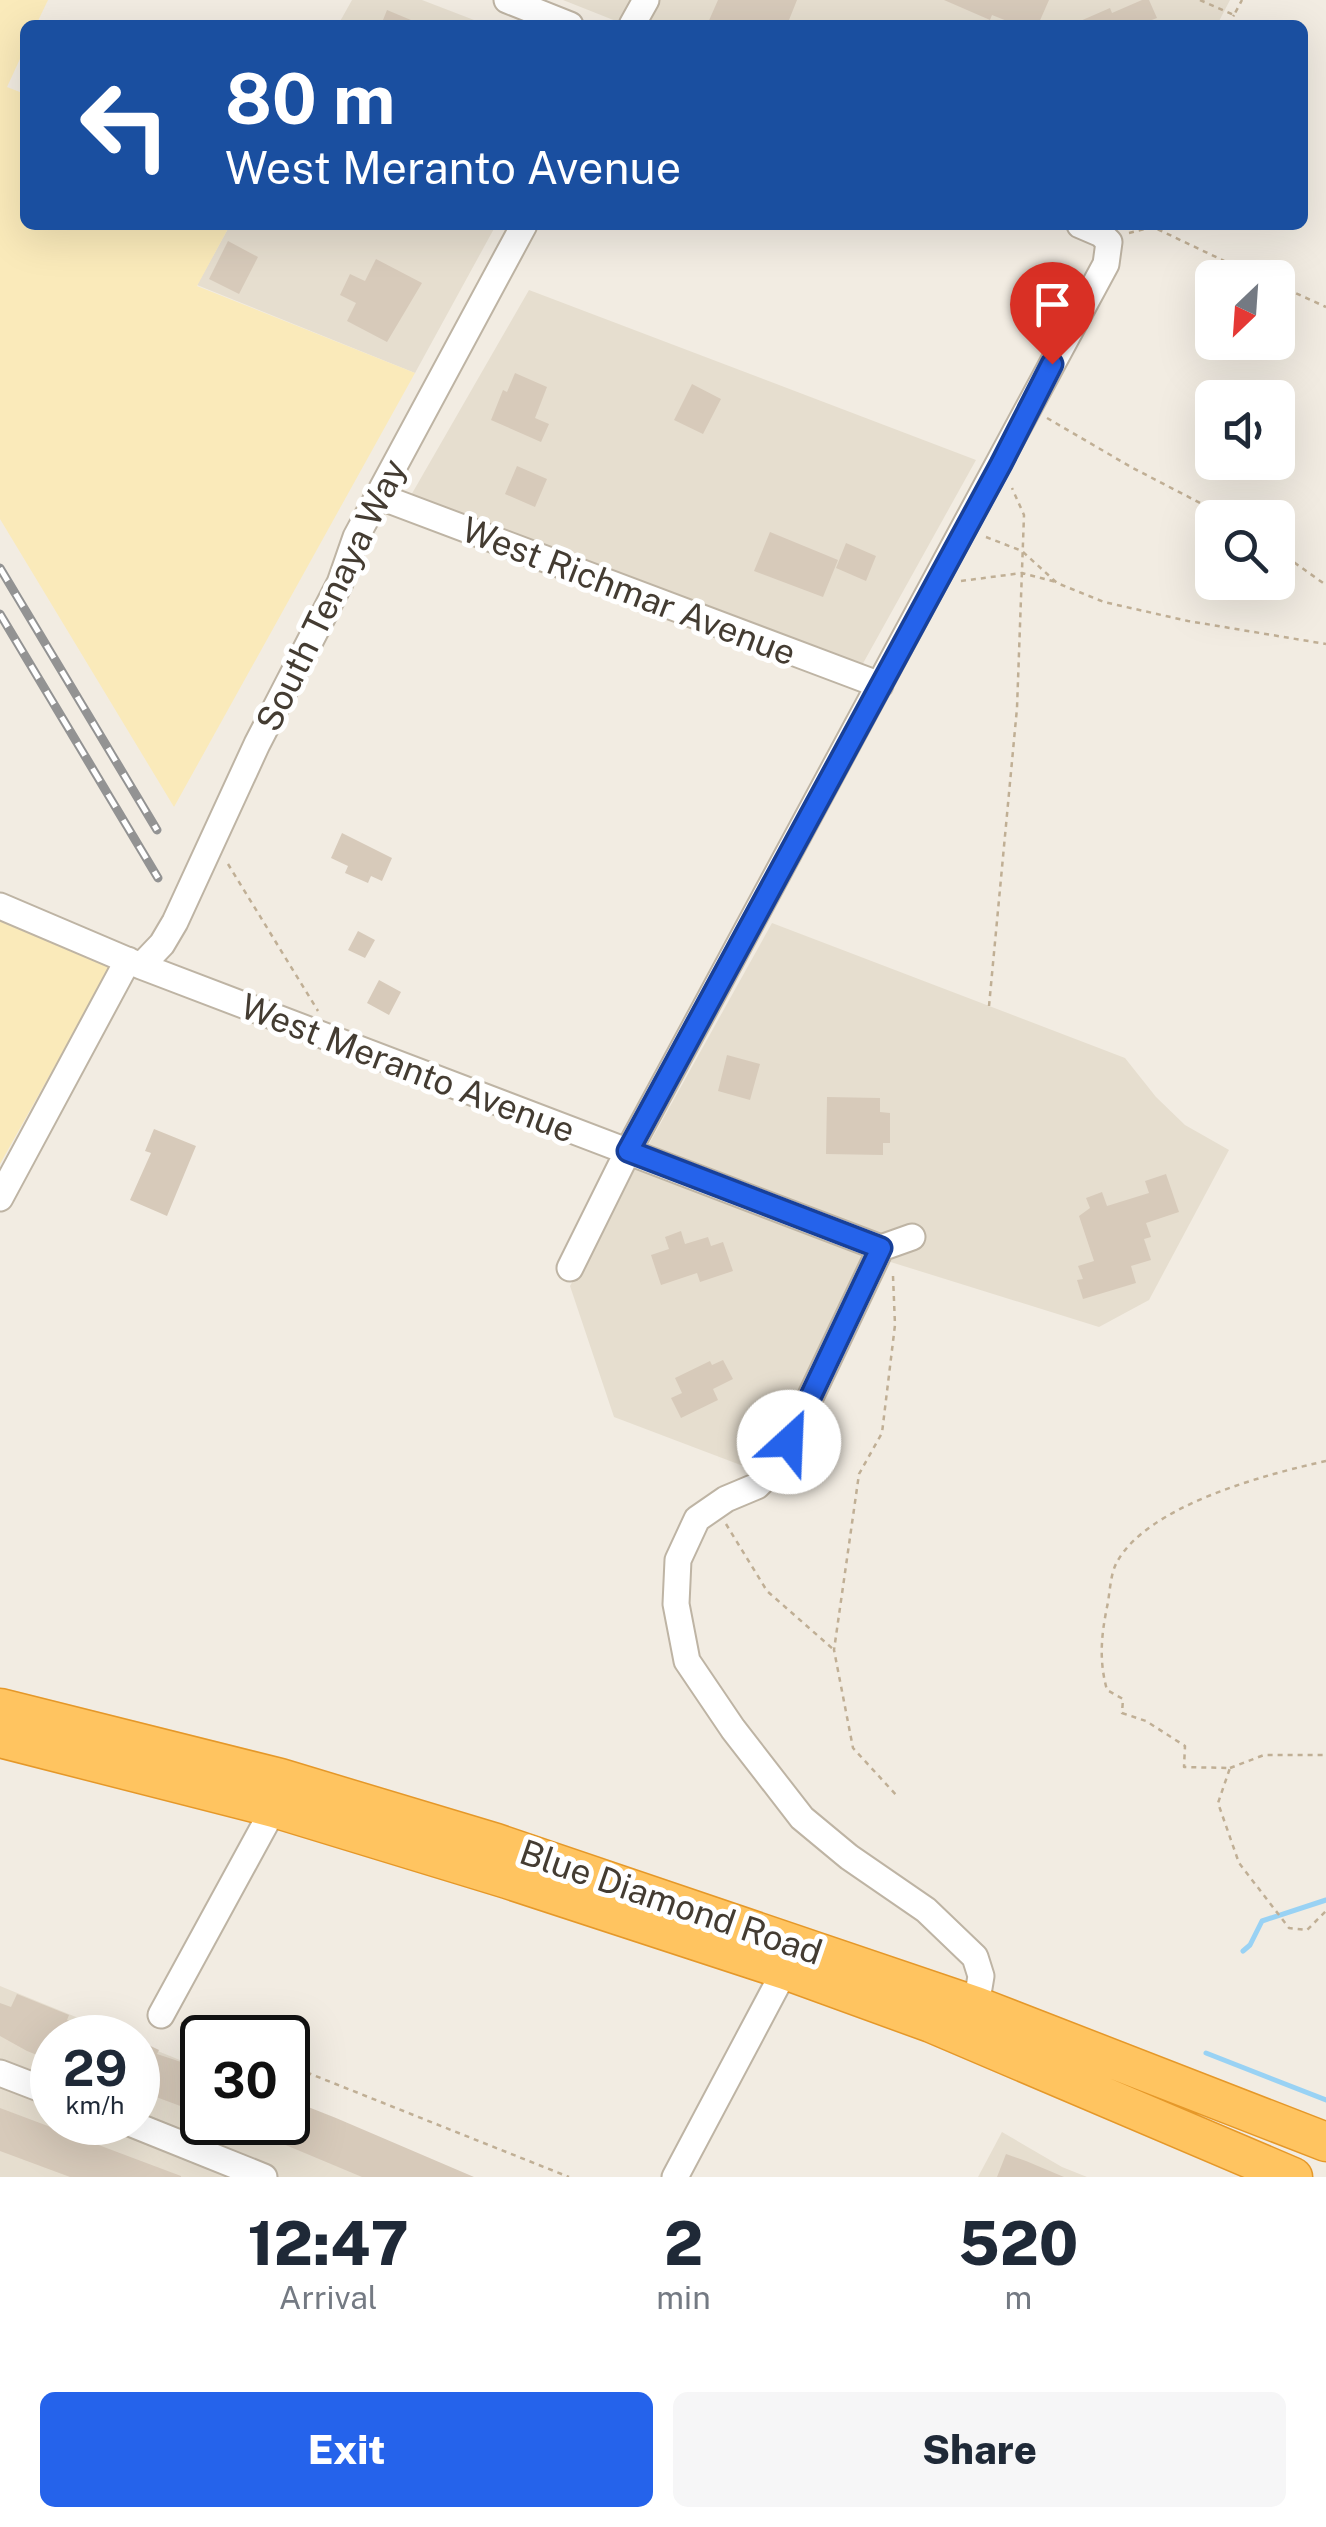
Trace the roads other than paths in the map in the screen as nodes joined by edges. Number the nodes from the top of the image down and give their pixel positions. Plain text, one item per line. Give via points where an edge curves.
1 (507, 0) edge
2 (557, 20) edge
3 (521, 230) edge
4 (1092, 230) edge
5 (378, 496) junction
6 (880, 686) junction
7 (0, 906) edge
8 (134, 963) junction
9 (628, 1151) junction
10 (0, 1198) edge
11 (912, 1237) dead end
12 (881, 1248) junction
13 (570, 1268) dead end
14 (0, 1708) edge
15 (0, 1738) edge
16 (274, 1808) junction
17 (785, 1970) junction
18 (976, 2006) junction
19 (161, 2015) road end
20 (0, 2073) edge
21 (30, 2085) edge
22 (160, 2135) edge
23 (1326, 2142) edge
24 (1284, 2175) edge
25 (264, 2177) edge
26 (675, 2177) edge

1 - 2 street
3 - 5 street, South Tenaya Way
4 - 6 street via 1109,242 1106,264
5 - 6 street, West Richmar Avenue
5 - 8 street, South Tenaya Way via 168,933
6 - 9 street
7 - 8 street, West Meranto Avenue
8 - 9 street, West Meranto Avenue
8 - 10 street, South Tenaya Way
9 - 12 street, West Meranto Avenue
9 - 13 street
11 - 12 street
12 - 18 street via 778,1466 757,1486 697,1519 678,1560 676,1604 687,1661 732,1729 802,1818 926,1910 975,1957 981,1976
14 - 18 highway, Blue Diamond Road via 280,1778 460,1832
15 - 16 highway, Blue Diamond Road
16 - 17 highway, Blue Diamond Road
16 - 19 street
17 - 24 highway, Blue Diamond Road via 931,2024
17 - 26 street
18 - 23 highway, Blue Diamond Road
20 - 21 street
22 - 25 street

